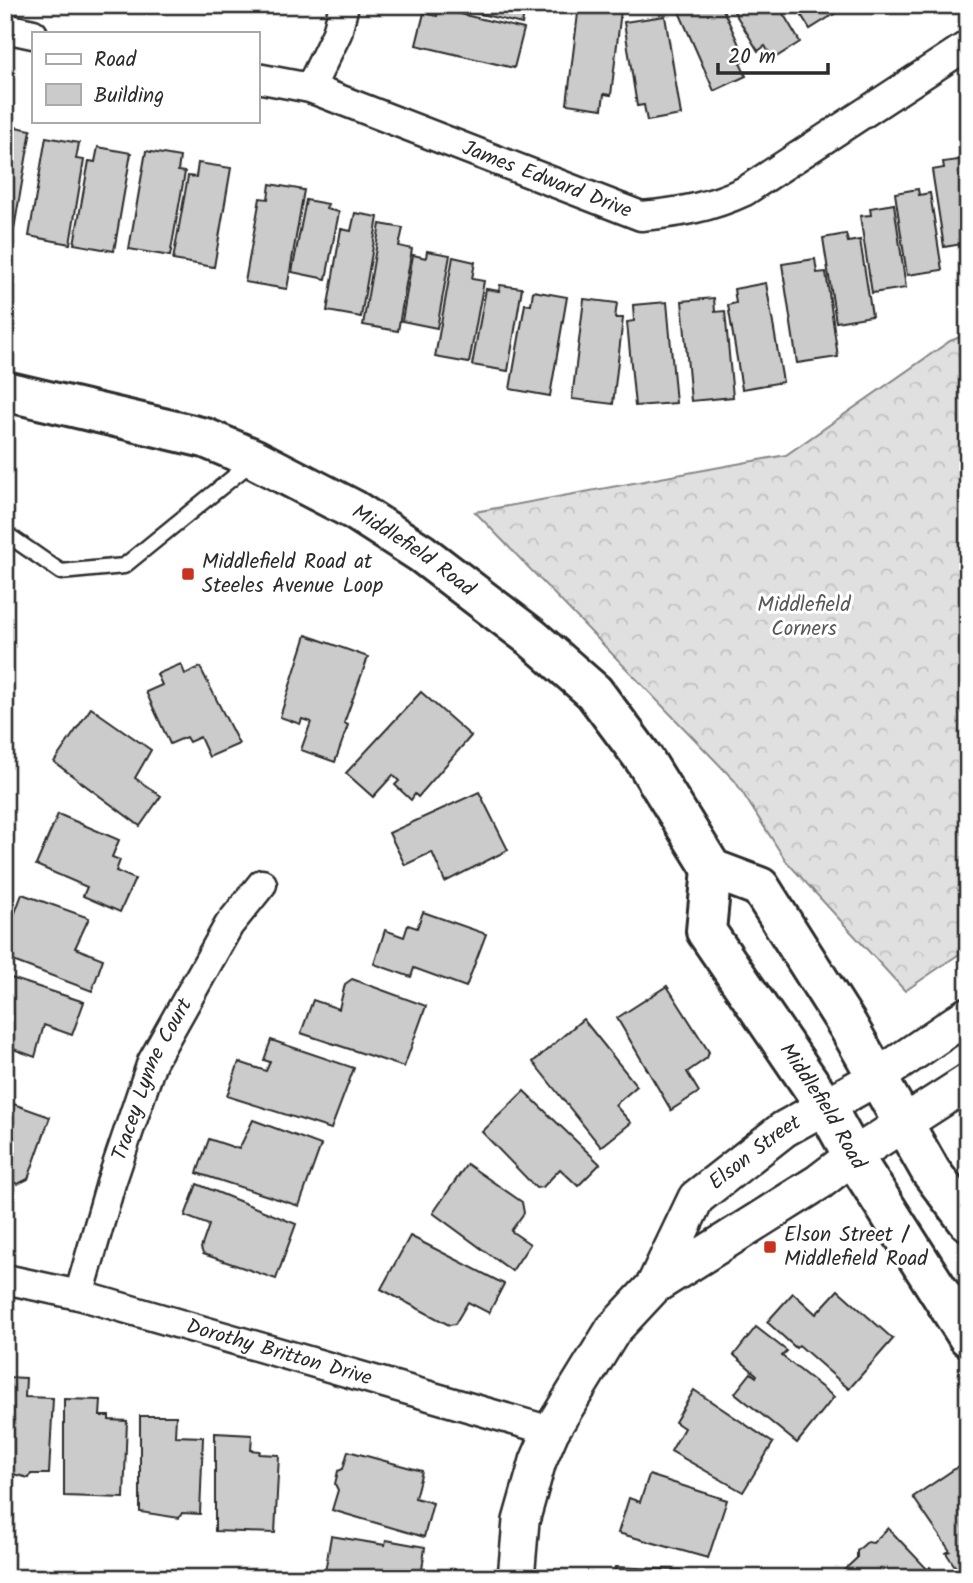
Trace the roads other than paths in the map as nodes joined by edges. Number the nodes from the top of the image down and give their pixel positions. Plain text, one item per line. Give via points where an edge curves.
1 (344, 5) edge
2 (5, 28) edge
3 (32, 34) edge
4 (968, 44) edge
5 (259, 78) edge
6 (310, 88) junction
7 (5, 391) edge
8 (255, 459) junction
9 (5, 533) edge
10 (712, 869) junction
11 (262, 884) dead end
12 (968, 1016) edge
13 (876, 1079) junction
14 (968, 1082) edge
15 (826, 1107) junction
16 (905, 1123) junction
17 (853, 1156) junction
18 (968, 1222) edge
19 (5, 1279) edge
20 (654, 1286) junction
21 (79, 1295) junction
22 (968, 1337) edge
23 (551, 1431) junction
24 (516, 1578) edge

1 - 6 street via 337,33
2 - 3 street
4 - 6 street, James Edward Drive via 745,191 717,204 641,216
5 - 6 street, James Edward Drive
7 - 8 main road, Middlefield Road via 205,438
8 - 9 lane via 124,566 61,572
8 - 10 main road, Middlefield Road via 354,510 421,553 531,637 593,692 644,759
10 - 13 main road via 760,887
10 - 15 main road, Middlefield Road via 706,931
11 - 21 street, Tracey Lynne Court via 229,925 152,1062
12 - 13 street, Elson Street
13 - 15 street, Elson Street
13 - 16 main road
14 - 16 street, Elson Street
15 - 17 main road, Middlefield Road
15 - 20 street, Elson Street via 784,1129 696,1198
16 - 17 street, Elson Street
16 - 18 main road via 932,1172
17 - 20 street, Elson Street
17 - 22 main road, Middlefield Road
19 - 21 street, Dorothy Britton Drive
20 - 23 street, Elson Street via 613,1330
21 - 23 street, Dorothy Britton Drive
23 - 24 street, Elson Street via 521,1521

